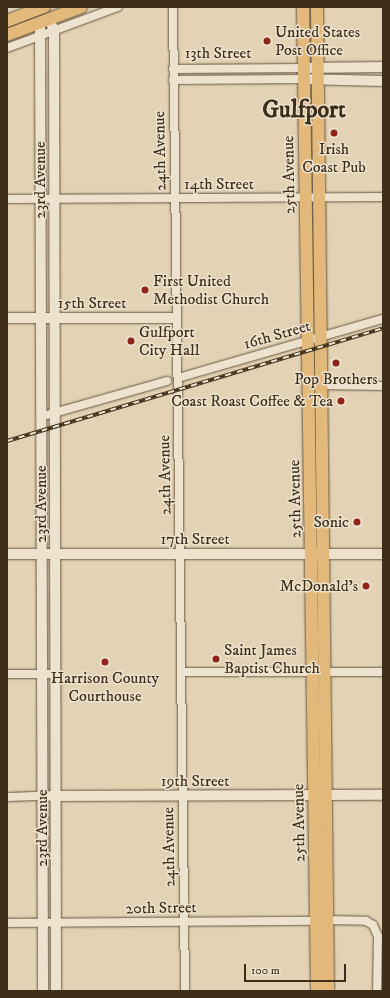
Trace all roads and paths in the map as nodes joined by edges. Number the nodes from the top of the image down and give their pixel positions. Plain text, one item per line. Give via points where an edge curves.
1 (44, 7) edge
2 (81, 7) edge
3 (118, 7) edge
4 (173, 7) edge
5 (303, 7) edge
6 (317, 7) edge
7 (45, 20) junction
8 (7, 21) edge
9 (54, 30) junction
10 (7, 35) edge
11 (40, 35) junction
12 (7, 48) edge
13 (383, 67) edge
14 (173, 68) junction
15 (304, 74) junction
16 (318, 74) junction
17 (173, 80) junction
18 (383, 81) edge
19 (383, 197) edge
20 (175, 198) junction
21 (305, 198) junction
22 (318, 198) junction
23 (7, 199) edge
24 (42, 199) junction
25 (55, 199) junction
26 (42, 238) junction
27 (56, 244) junction
28 (7, 318) edge
29 (43, 318) junction
30 (56, 318) junction
31 (176, 318) junction
32 (383, 319) edge
33 (320, 337) junction
34 (308, 342) junction
35 (178, 378) junction
36 (167, 380) dead end
37 (320, 385) junction
38 (383, 386) edge
39 (56, 413) junction
40 (43, 416) junction
41 (7, 554) edge
42 (43, 554) junction
43 (56, 554) junction
44 (180, 554) junction
45 (317, 554) junction
46 (383, 554) edge
47 (181, 672) junction
48 (318, 672) junction
49 (383, 672) edge
50 (7, 674) edge
51 (43, 674) junction
52 (56, 674) junction
53 (320, 795) junction
54 (383, 795) edge
55 (43, 796) junction
56 (57, 796) junction
57 (182, 796) junction
58 (7, 797) edge
59 (322, 920) junction
60 (184, 922) junction
61 (7, 923) edge
62 (43, 923) junction
63 (57, 923) junction
64 (43, 991) edge
65 (56, 991) edge
66 (185, 991) edge
67 (317, 991) edge
68 (328, 991) edge
69 (377, 991) edge

1 - 8 main road
2 - 7 main road
3 - 9 street
4 - 14 street, 24th Avenue
5 - 15 main road, 25th Avenue
6 - 16 main road, 25th Avenue
7 - 9 street, 23rd Avenue
7 - 10 main road
7 - 11 street, 23rd Avenue
9 - 11 street
9 - 25 street, 23rd Avenue
11 - 12 street
11 - 24 street, 23rd Avenue
13 - 16 street, 13th Street
14 - 15 street, 13th Street
14 - 17 street, 24th Avenue
15 - 16 street, 13th Street
15 - 17 street, 13th Street
15 - 21 main road, 25th Avenue
16 - 18 street, 13th Street
16 - 22 main road, 25th Avenue
17 - 20 street, 24th Avenue
19 - 22 street, 14th Street
20 - 21 street, 14th Street
20 - 25 street, 14th Street
20 - 31 street, 24th Avenue
21 - 22 street, 14th Street
21 - 34 main road, 25th Avenue
22 - 33 main road, 25th Avenue
23 - 24 street, 14th Street
24 - 25 street, 14th Street
24 - 26 street, 23rd Avenue
25 - 27 street, 23rd Avenue
26 - 27 street
26 - 29 street, 23rd Avenue
27 - 30 street, 23rd Avenue
28 - 29 street, 15th Street
29 - 30 street, 15th Street
29 - 40 street, 23rd Avenue
30 - 31 street, 15th Street
30 - 39 street, 23rd Avenue
31 - 35 street, 24th Avenue
32 - 33 street, 16th Street
33 - 34 street, 16th Street
33 - 37 main road, 25th Avenue
34 - 35 street, 16th Street
34 - 45 main road, 25th Avenue
35 - 44 street, 24th Avenue
36 - 39 street
37 - 38 street
37 - 45 main road, 25th Avenue
39 - 40 street
39 - 43 street, 23rd Avenue
40 - 42 street, 23rd Avenue
41 - 42 street, 17th Street
42 - 43 street, 17th Street
42 - 51 street, 23rd Avenue
43 - 44 street, 17th Street
43 - 52 street, 23rd Avenue
44 - 45 street, 17th Street
44 - 47 street, 24th Avenue
45 - 46 street, 17th Street
45 - 48 main road, 25th Avenue
47 - 48 street
47 - 57 street, 24th Avenue
48 - 49 street
48 - 53 main road, 25th Avenue
50 - 51 street
51 - 52 street
51 - 55 street, 23rd Avenue
52 - 56 street, 23rd Avenue
53 - 54 street, 19th Street
53 - 57 street, 19th Street
53 - 59 main road, 25th Avenue
55 - 56 street, 19th Street
55 - 58 street, 19th Street
55 - 62 street, 23rd Avenue
56 - 57 street, 19th Street
56 - 63 street, 23rd Avenue
57 - 60 street, 24th Avenue
59 - 60 street, 20th Street
59 - 67 main road, 25th Avenue
59 - 68 main road, 25th Avenue
59 - 69 street, 20th Street via 366,921 373,925 378,936
60 - 63 street, 20th Street
60 - 66 street, 24th Avenue
61 - 62 street, 20th Street
62 - 63 street, 20th Street
62 - 64 street, 23rd Avenue
63 - 65 street, 23rd Avenue

